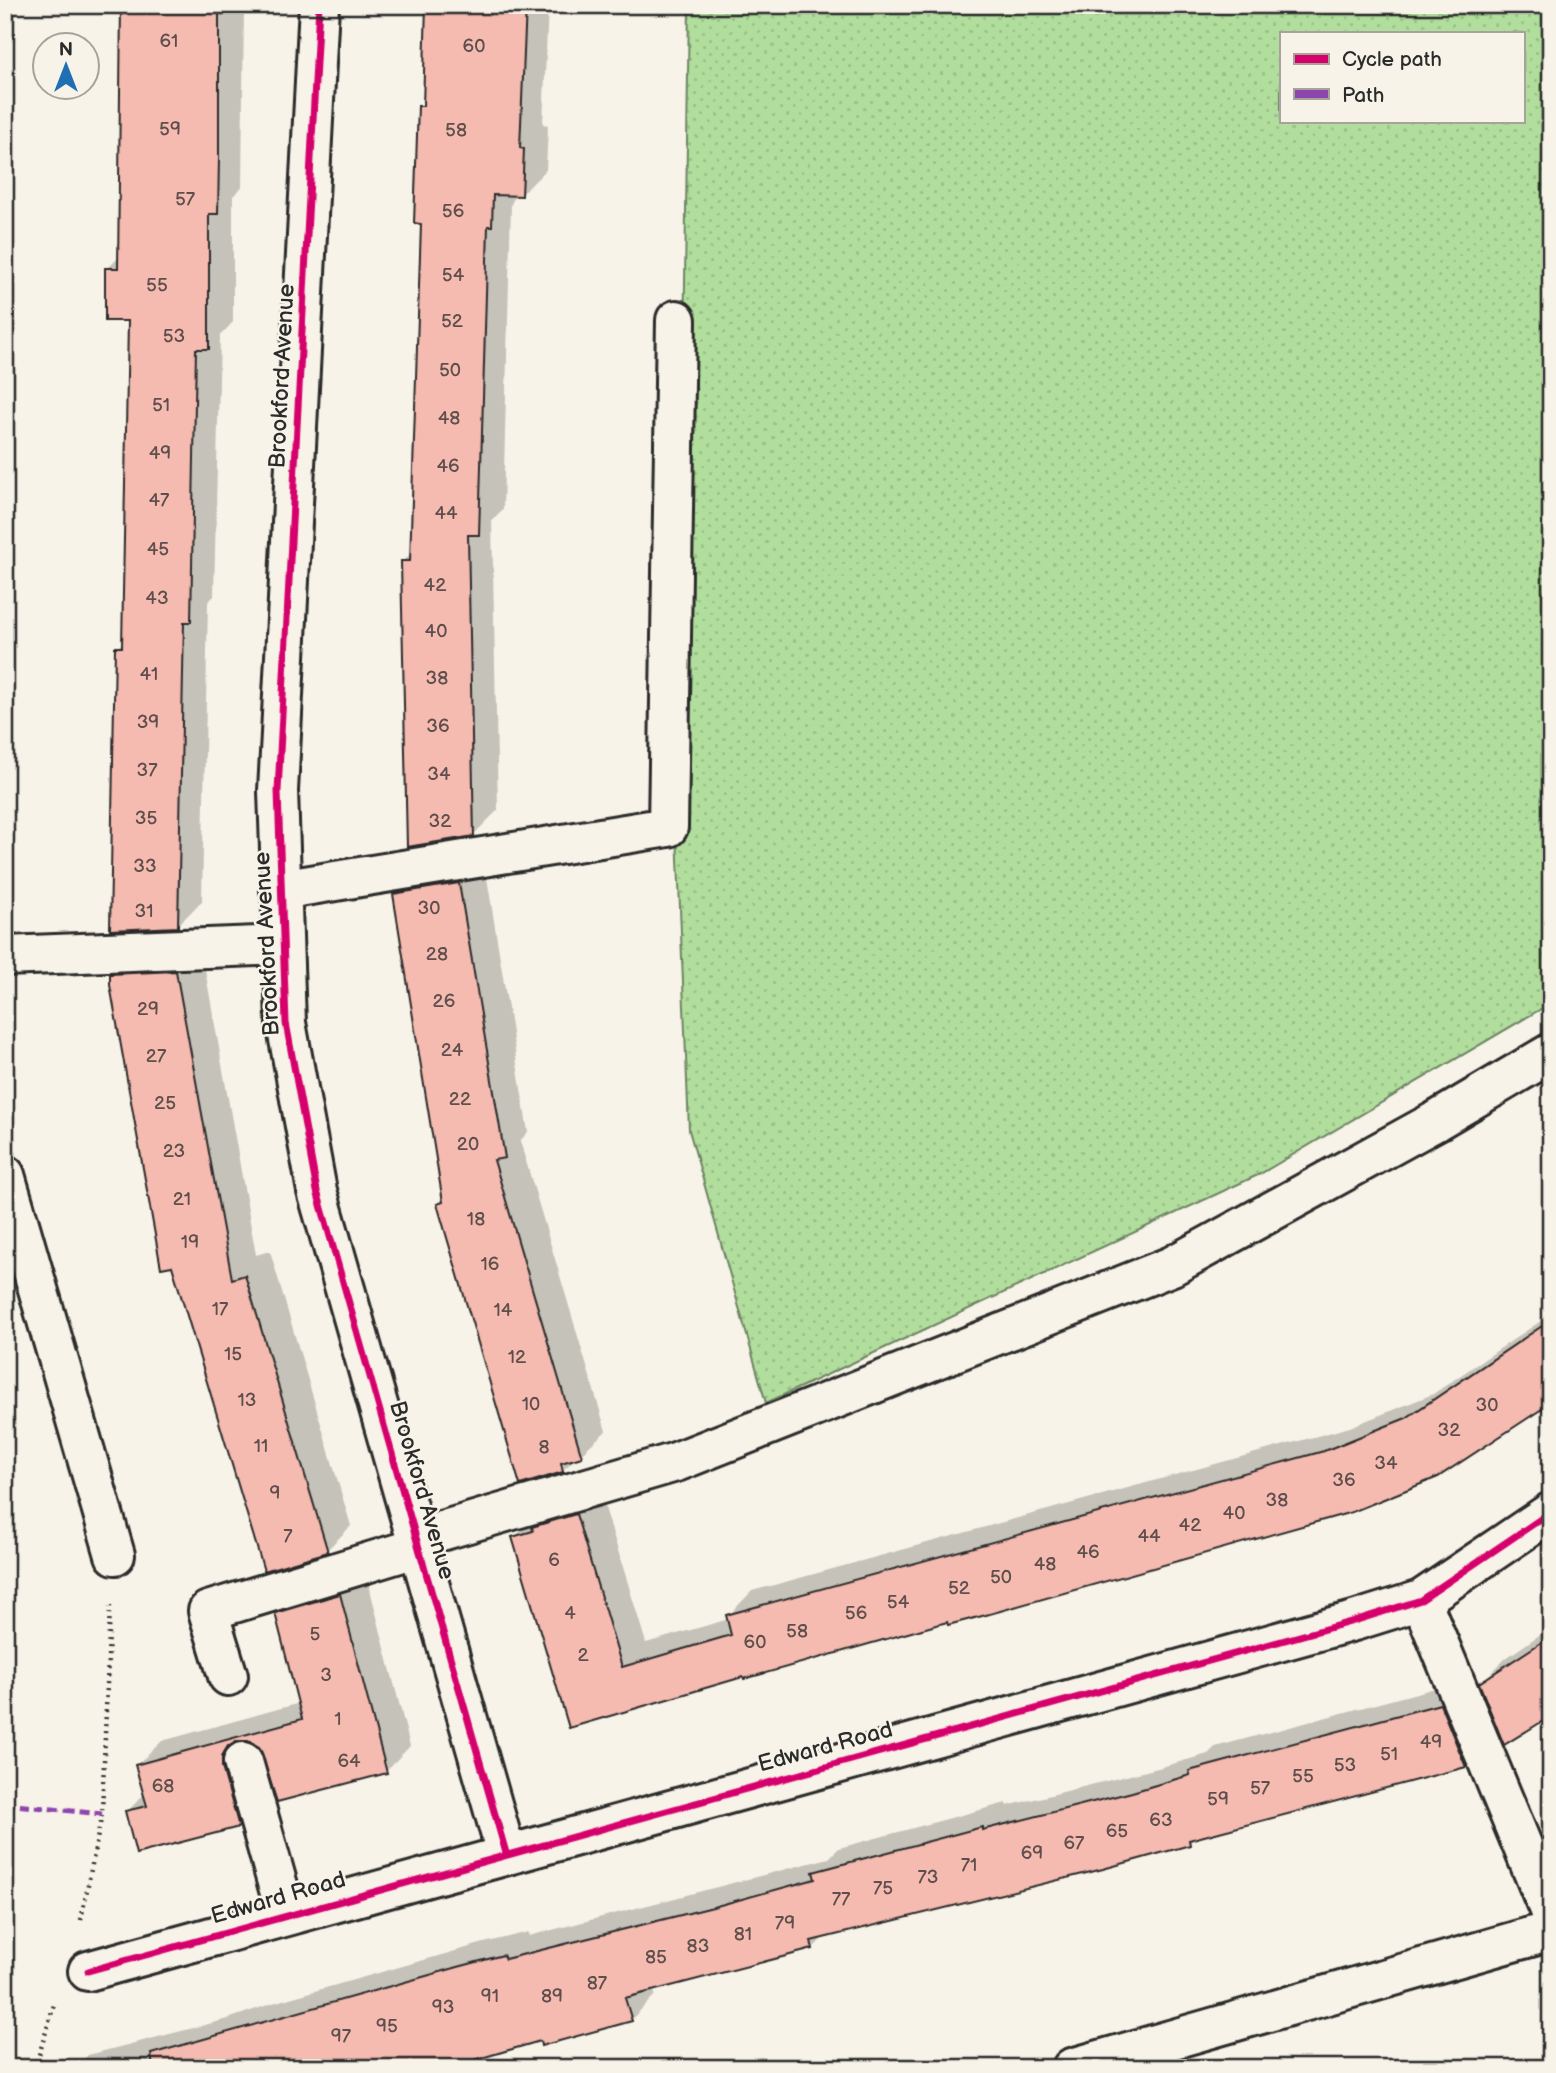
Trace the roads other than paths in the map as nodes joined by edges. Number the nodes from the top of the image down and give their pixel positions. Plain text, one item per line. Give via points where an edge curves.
1 (319, 5) edge
2 (676, 320) dead end
3 (280, 890) junction
4 (282, 945) junction
5 (5, 956) edge
6 (1551, 1053) edge
7 (5, 1175) edge
8 (1551, 1513) edge
9 (418, 1543) junction
10 (114, 1555) dead end
11 (1421, 1600) junction
12 (228, 1676) dead end
13 (243, 1762) dead end
14 (506, 1853) junction
15 (286, 1914) junction
16 (1551, 1916) edge
17 (1551, 1931) edge
18 (88, 1971) dead end
19 (1072, 2068) edge

1 - 3 street, Brookford Avenue via 278,791
2 - 3 street via 668,827
3 - 4 street, Brookford Avenue
4 - 5 street
4 - 9 street, Brookford Avenue via 286,1023 317,1191
6 - 9 street via 1171,1266 676,1462
7 - 10 street
8 - 11 street, Edward Road
9 - 12 street via 208,1611
9 - 14 street, Brookford Avenue
11 - 14 street, Edward Road
11 - 16 street
13 - 15 street
14 - 15 street, Edward Road
15 - 18 street, Edward Road
17 - 19 street

